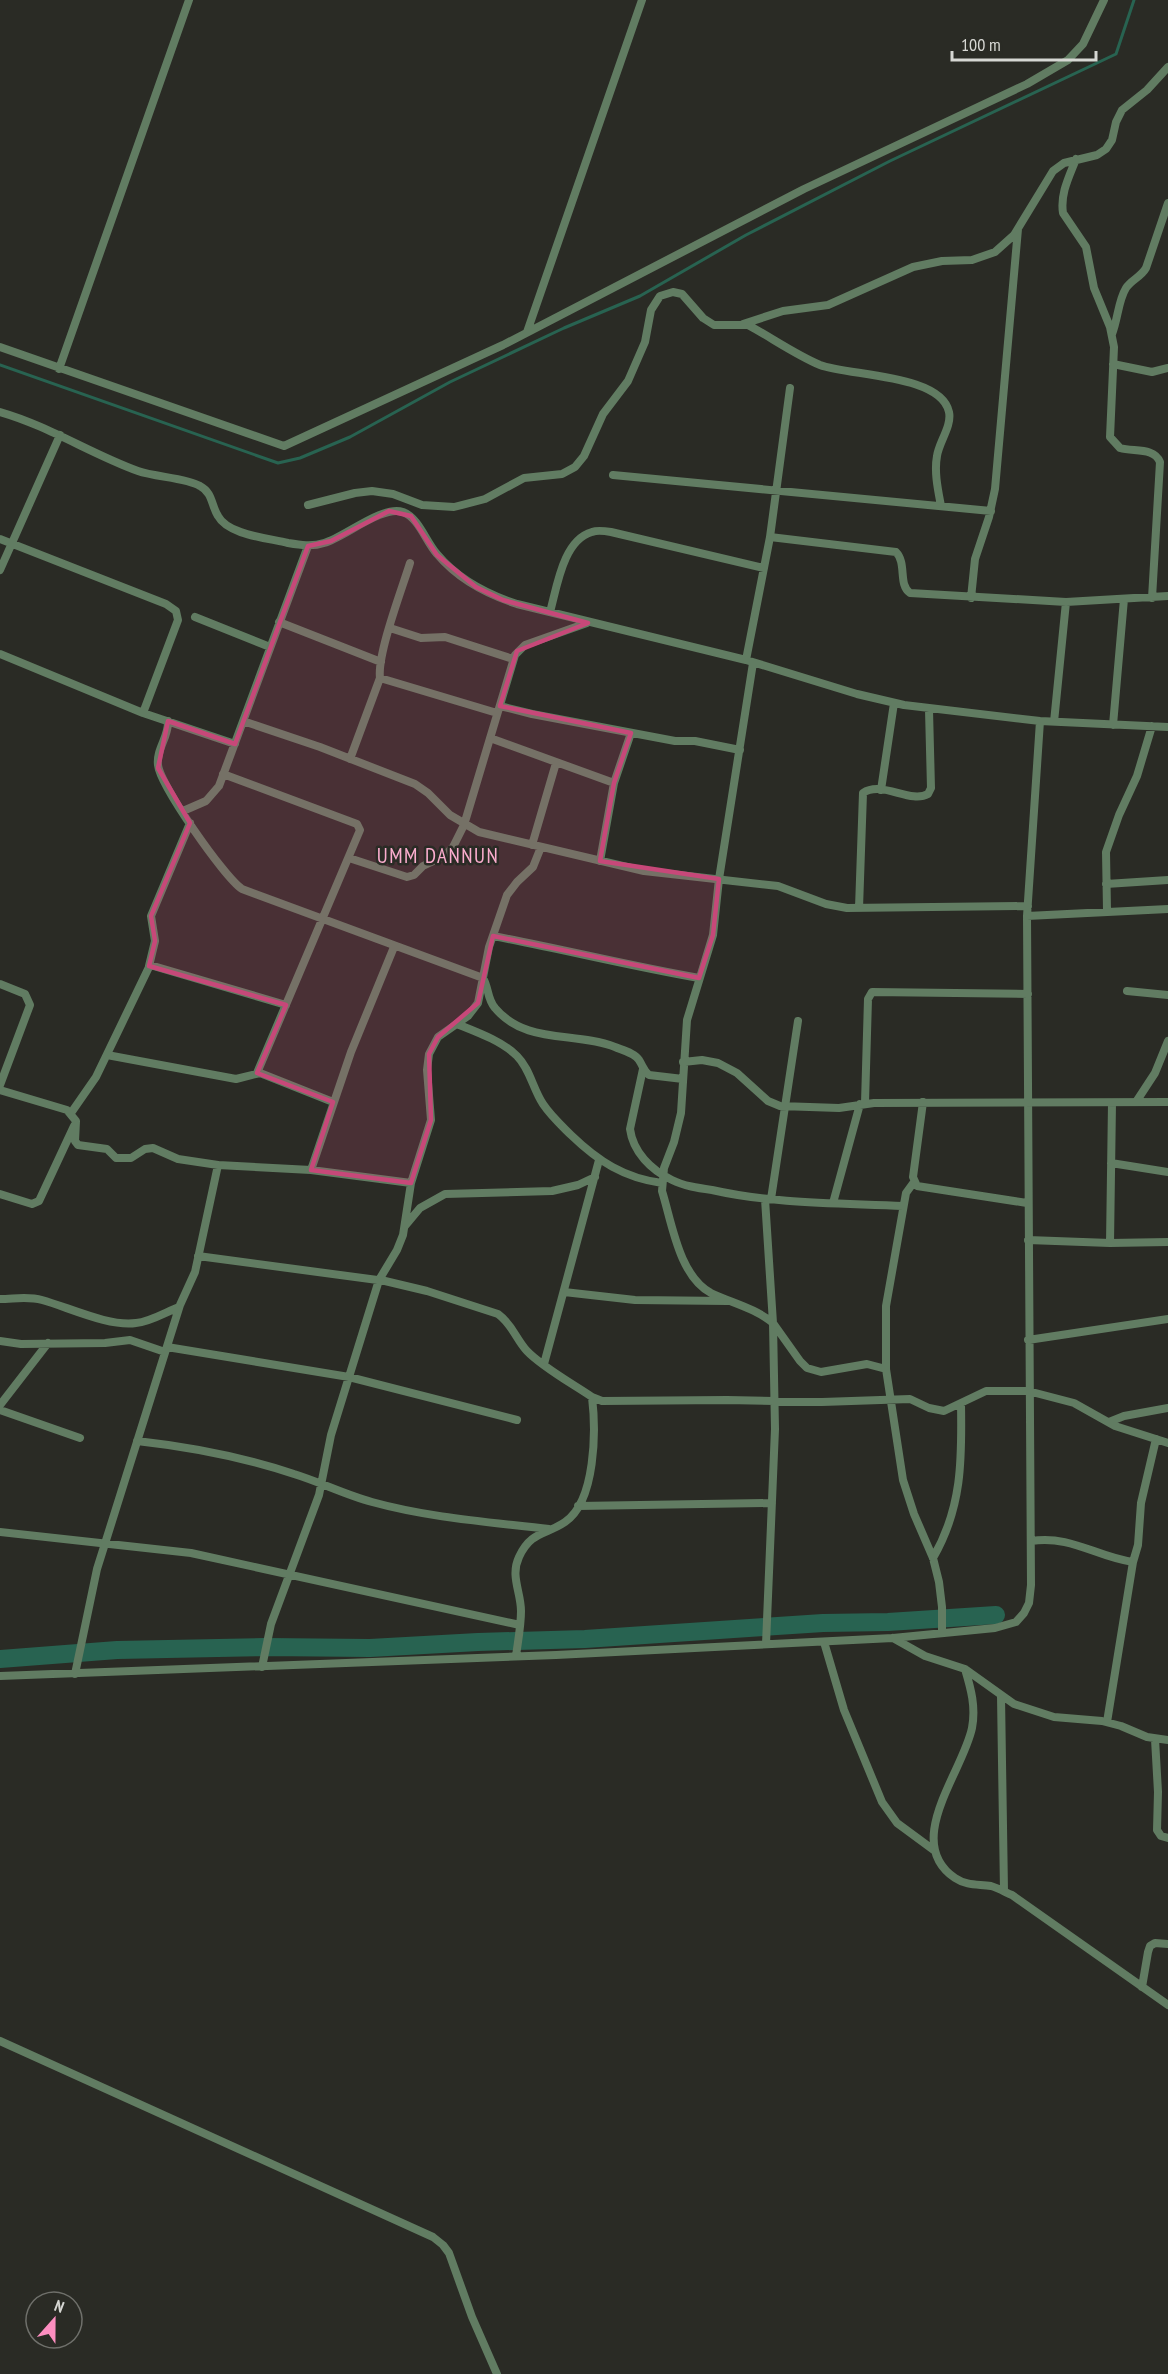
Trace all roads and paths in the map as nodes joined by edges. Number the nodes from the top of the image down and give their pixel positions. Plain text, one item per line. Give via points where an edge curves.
1 (189, 0) edge
2 (642, 0) edge
3 (1104, 0) edge
4 (1168, 67) edge
5 (1076, 159) junction
6 (1168, 203) edge
7 (1018, 228) junction
8 (743, 324) junction
9 (527, 332) junction
10 (1112, 334) junction
11 (0, 347) edge
12 (1113, 364) junction
13 (1168, 368) edge
14 (59, 369) junction
15 (790, 388) dead end
16 (0, 412) edge
17 (60, 435) junction
18 (613, 475) dead end
19 (776, 491) junction
20 (412, 503) junction
21 (308, 505) dead end
22 (941, 506) junction
23 (991, 511) junction
24 (407, 514) junction
25 (770, 537) junction
26 (0, 539) edge
27 (10, 543) junction
28 (308, 546) junction
29 (410, 563) dead end
30 (764, 568) junction
31 (0, 570) edge
32 (1168, 596) edge
33 (971, 598) junction
34 (1152, 598) junction
35 (1124, 599) junction
36 (1066, 602) junction
37 (550, 612) junction
38 (195, 617) dead end
39 (279, 622) junction
40 (588, 623) junction
41 (390, 627) junction
42 (270, 647) junction
43 (0, 654) edge
44 (513, 659) junction
45 (381, 662) junction
46 (750, 662) junction
47 (380, 678) junction
48 (894, 703) junction
49 (499, 709) junction
50 (929, 710) junction
51 (143, 713) junction
52 (168, 721) junction
53 (243, 721) junction
54 (1040, 721) junction
55 (1054, 722) junction
56 (1113, 725) junction
57 (1152, 726) junction
58 (1168, 727) edge
59 (631, 733) junction
60 (490, 738) junction
61 (235, 744) junction
62 (740, 750) junction
63 (350, 759) junction
64 (556, 763) junction
65 (223, 774) junction
66 (614, 783) junction
67 (881, 790) junction
68 (183, 811) junction
69 (190, 823) junction
70 (464, 825) junction
71 (536, 846) junction
72 (349, 858) junction
73 (600, 861) junction
74 (719, 879) junction
75 (1168, 880) edge
76 (1106, 884) junction
77 (1028, 906) junction
78 (858, 908) junction
79 (1168, 909) edge
80 (1107, 910) junction
81 (1027, 916) junction
82 (321, 920) junction
83 (493, 936) junction
84 (394, 947) junction
85 (149, 966) junction
86 (483, 978) junction
87 (699, 978) junction
88 (0, 984) edge
89 (1127, 991) dead end
90 (1028, 994) junction
91 (1168, 995) edge
92 (286, 1005) junction
93 (798, 1021) dead end
94 (457, 1024) junction
95 (1168, 1041) edge
96 (107, 1055) junction
97 (683, 1062) junction
98 (643, 1069) junction
99 (257, 1073) junction
100 (682, 1079) junction
101 (0, 1085) edge
102 (0, 1090) edge
103 (1028, 1101) junction
104 (333, 1102) junction
105 (923, 1102) junction
106 (1136, 1102) junction
107 (1168, 1102) edge
108 (1113, 1103) junction
109 (863, 1104) junction
110 (784, 1106) junction
111 (71, 1113) junction
112 (76, 1121) junction
113 (599, 1160) junction
114 (1111, 1163) junction
115 (218, 1166) junction
116 (311, 1170) junction
117 (1168, 1172) edge
118 (595, 1177) junction
119 (662, 1179) junction
120 (914, 1182) junction
121 (411, 1183) junction
122 (0, 1194) edge
123 (768, 1199) junction
124 (833, 1203) junction
125 (1027, 1203) junction
126 (903, 1206) junction
127 (404, 1227) junction
128 (1028, 1240) junction
129 (1168, 1242) edge
130 (1110, 1243) junction
131 (198, 1256) junction
132 (379, 1280) junction
133 (564, 1292) junction
134 (0, 1299) edge
135 (730, 1301) junction
136 (179, 1307) junction
137 (1168, 1319) edge
138 (773, 1323) junction
139 (1028, 1340) junction
140 (0, 1341) edge
141 (48, 1344) junction
142 (166, 1350) junction
143 (544, 1364) junction
144 (886, 1369) junction
145 (349, 1377) junction
146 (1028, 1391) junction
147 (592, 1397) junction
148 (775, 1400) junction
149 (892, 1400) junction
150 (961, 1404) junction
151 (0, 1408) edge
152 (1168, 1408) edge
153 (517, 1420) dead end
154 (1109, 1422) junction
155 (80, 1438) dead end
156 (1156, 1439) junction
157 (137, 1441) junction
158 (1168, 1443) edge
159 (322, 1483) junction
160 (772, 1503) junction
161 (578, 1506) junction
162 (549, 1529) junction
163 (0, 1532) edge
164 (1030, 1541) junction
165 (105, 1543) junction
166 (933, 1558) junction
167 (1133, 1562) junction
168 (289, 1573) junction
169 (520, 1625) junction
170 (942, 1633) junction
171 (893, 1638) junction
172 (824, 1642) junction
173 (766, 1644) junction
174 (516, 1656) junction
175 (262, 1667) junction
176 (965, 1669) junction
177 (75, 1674) junction
178 (0, 1676) edge
179 (1000, 1696) junction
180 (1107, 1722) junction
181 (1155, 1739) junction
182 (1168, 1740) edge
183 (1168, 1838) edge
184 (934, 1851) junction
185 (1004, 1891) junction
186 (1168, 1944) edge
187 (1142, 1987) junction
188 (1168, 2005) edge
189 (0, 2041) edge
190 (497, 2374) edge

1 - 14 street
2 - 9 street
3 - 9 street via 1083,44 1068,60 1027,84 804,189
4 - 5 street via 1122,111 1107,150
5 - 7 street via 1049,175
5 - 10 street via 1063,195 1063,213 1086,247 1097,299
6 - 10 street via 1146,268 1124,293
7 - 8 street via 1002,247 980,258 913,267 828,305 783,311
7 - 23 street
8 - 20 street via 714,325 682,294 660,296 651,310 635,367 603,414 584,456 575,466 556,475 524,478 465,505 432,507
8 - 22 street via 819,364 900,380 942,400 950,419 936,460
9 - 14 street via 284,446
10 - 12 street
11 - 14 street
12 - 13 street via 1152,372
12 - 34 street via 1110,437 1120,448 1151,452 1160,462
15 - 19 street
16 - 17 street
17 - 27 street
17 - 28 street via 140,471 201,486 212,498 219,518 234,530
18 - 19 street
19 - 22 street
19 - 25 street
20 - 21 street via 393,494 372,491
20 - 24 street
22 - 23 street
23 - 33 street via 975,559
24 - 28 street via 384,513 331,541
24 - 37 street via 438,555 466,580 503,600
25 - 30 street
25 - 33 street via 894,551 900,557 907,592
26 - 27 street
27 - 31 street
27 - 51 street via 176,611 178,620
28 - 39 street
29 - 41 street
30 - 37 street via 594,531 582,536 571,548
30 - 46 street
32 - 34 street
33 - 36 street
34 - 35 street
35 - 36 street
35 - 56 street
36 - 55 street
37 - 40 street
38 - 42 street
39 - 42 street
39 - 45 street
40 - 44 street via 525,645
40 - 46 street
41 - 44 street via 421,638 445,637
41 - 45 street
42 - 53 street
43 - 51 street
44 - 49 street
45 - 47 street
46 - 48 street
46 - 62 street
47 - 49 street
47 - 63 street
48 - 50 street
48 - 67 street
49 - 59 street
49 - 60 street
50 - 54 street
50 - 67 street via 930,791 921,796
51 - 52 street
52 - 61 street
52 - 68 street via 158,768
53 - 61 street
53 - 63 street
54 - 55 street
54 - 77 street
55 - 56 street
56 - 57 street
57 - 58 street
57 - 76 street via 1137,776 1109,840
59 - 62 street
59 - 66 street
60 - 64 street
60 - 70 street
61 - 65 street
62 - 74 street
63 - 70 street via 415,784
64 - 66 street
64 - 71 street
65 - 68 street via 216,791 206,801
65 - 72 street via 357,824 360,833
66 - 73 street
67 - 78 street via 864,793
68 - 69 street
69 - 82 street via 237,886
69 - 85 street via 151,916 155,942
70 - 71 street
70 - 72 street via 444,856 410,876
71 - 73 street
71 - 83 street via 533,867 507,895
72 - 82 street
73 - 74 street via 644,871
74 - 78 street via 787,888 825,904
74 - 87 street via 713,935
75 - 76 street
76 - 80 street
77 - 78 street
77 - 81 street
79 - 80 street
80 - 81 street
81 - 90 street
82 - 84 street
82 - 92 street
83 - 86 street
83 - 87 street
84 - 86 street
84 - 104 street
85 - 92 street
85 - 96 street
86 - 94 street via 478,1003
86 - 98 street via 493,1005 519,1028 539,1035 585,1038 614,1047 636,1057
87 - 97 street via 687,1020
88 - 101 street via 25,994 30,1005
89 - 91 street
90 - 103 street
90 - 109 street via 872,992 868,999
92 - 99 street
93 - 110 street
94 - 113 street via 515,1054 548,1112
94 - 121 street via 438,1037 429,1054 426,1070 431,1120
95 - 106 street via 1155,1073
96 - 99 street via 236,1079
96 - 111 street
97 - 100 street
97 - 110 street via 718,1063 737,1073 771,1103
98 - 100 street via 653,1076
98 - 119 street via 631,1135 640,1155
99 - 104 street
100 - 119 street via 678,1128
102 - 111 street
103 - 105 street
103 - 108 street
103 - 125 street
104 - 116 street
105 - 109 street
105 - 120 street
106 - 107 street
106 - 108 street
108 - 114 street
109 - 110 street via 839,1108
109 - 124 street
110 - 123 street
111 - 112 street
112 - 115 street via 78,1145 107,1149 116,1158 131,1158 153,1148 178,1159
112 - 122 street via 39,1202 32,1204
113 - 118 street
113 - 119 street via 635,1178
114 - 117 street
114 - 130 street
115 - 116 street
115 - 131 street
116 - 121 street
118 - 127 street via 561,1190 445,1194 420,1208
118 - 133 street
119 - 123 street
119 - 135 street via 662,1191 685,1267 701,1286
120 - 125 street via 923,1188
120 - 126 street via 907,1190
121 - 127 street
123 - 124 street
123 - 138 street
124 - 126 street
125 - 128 street
126 - 144 street via 888,1294
127 - 132 street via 397,1250
128 - 130 street
128 - 139 street
129 - 130 street
131 - 132 street
131 - 136 street
132 - 143 street via 498,1314 513,1328 527,1351
132 - 145 street
133 - 135 street via 635,1300
133 - 143 street
134 - 136 street via 41,1300 128,1324
135 - 138 street
136 - 142 street
137 - 139 street
138 - 144 street via 800,1361 812,1370 826,1372 867,1364
138 - 148 street
139 - 146 street
140 - 141 street
141 - 142 street via 130,1340
141 - 151 street
142 - 145 street
142 - 157 street
143 - 147 street
144 - 149 street
145 - 153 street
145 - 159 street via 328,1447
146 - 150 street via 986,1391
146 - 154 street via 1074,1403
146 - 164 street
147 - 148 street via 614,1403
147 - 161 street via 594,1455
148 - 149 street
148 - 160 street
149 - 150 street via 915,1400 939,1411 949,1411
149 - 166 street via 903,1480
150 - 166 street via 957,1496 950,1524
151 - 155 street
152 - 154 street
154 - 156 street
156 - 158 street
156 - 167 street
157 - 159 street via 242,1459
157 - 165 street
159 - 162 street via 371,1502 420,1513
159 - 168 street
160 - 161 street
160 - 173 street
161 - 162 street via 566,1521
162 - 169 street via 531,1541 517,1563
163 - 165 street
164 - 167 street via 1075,1544
164 - 170 street via 1029,1603 1016,1622
165 - 168 street via 191,1553
165 - 177 street
166 - 170 street via 941,1595
167 - 180 street
168 - 169 street
168 - 175 street via 271,1624
169 - 174 street
170 - 171 street
171 - 172 street
171 - 176 street via 925,1656
172 - 173 street
172 - 184 street via 844,1710 882,1802 897,1822
173 - 174 street
174 - 175 street
175 - 177 street
176 - 179 street
176 - 184 street via 974,1699 974,1720 943,1798 933,1831
177 - 178 street
179 - 180 street via 1054,1717
179 - 185 street
180 - 181 street
181 - 182 street
181 - 183 street via 1157,1830
184 - 185 street via 947,1871 962,1882
185 - 187 street
186 - 187 street via 1150,1946
187 - 188 street
189 - 190 street via 434,2237 449,2253

